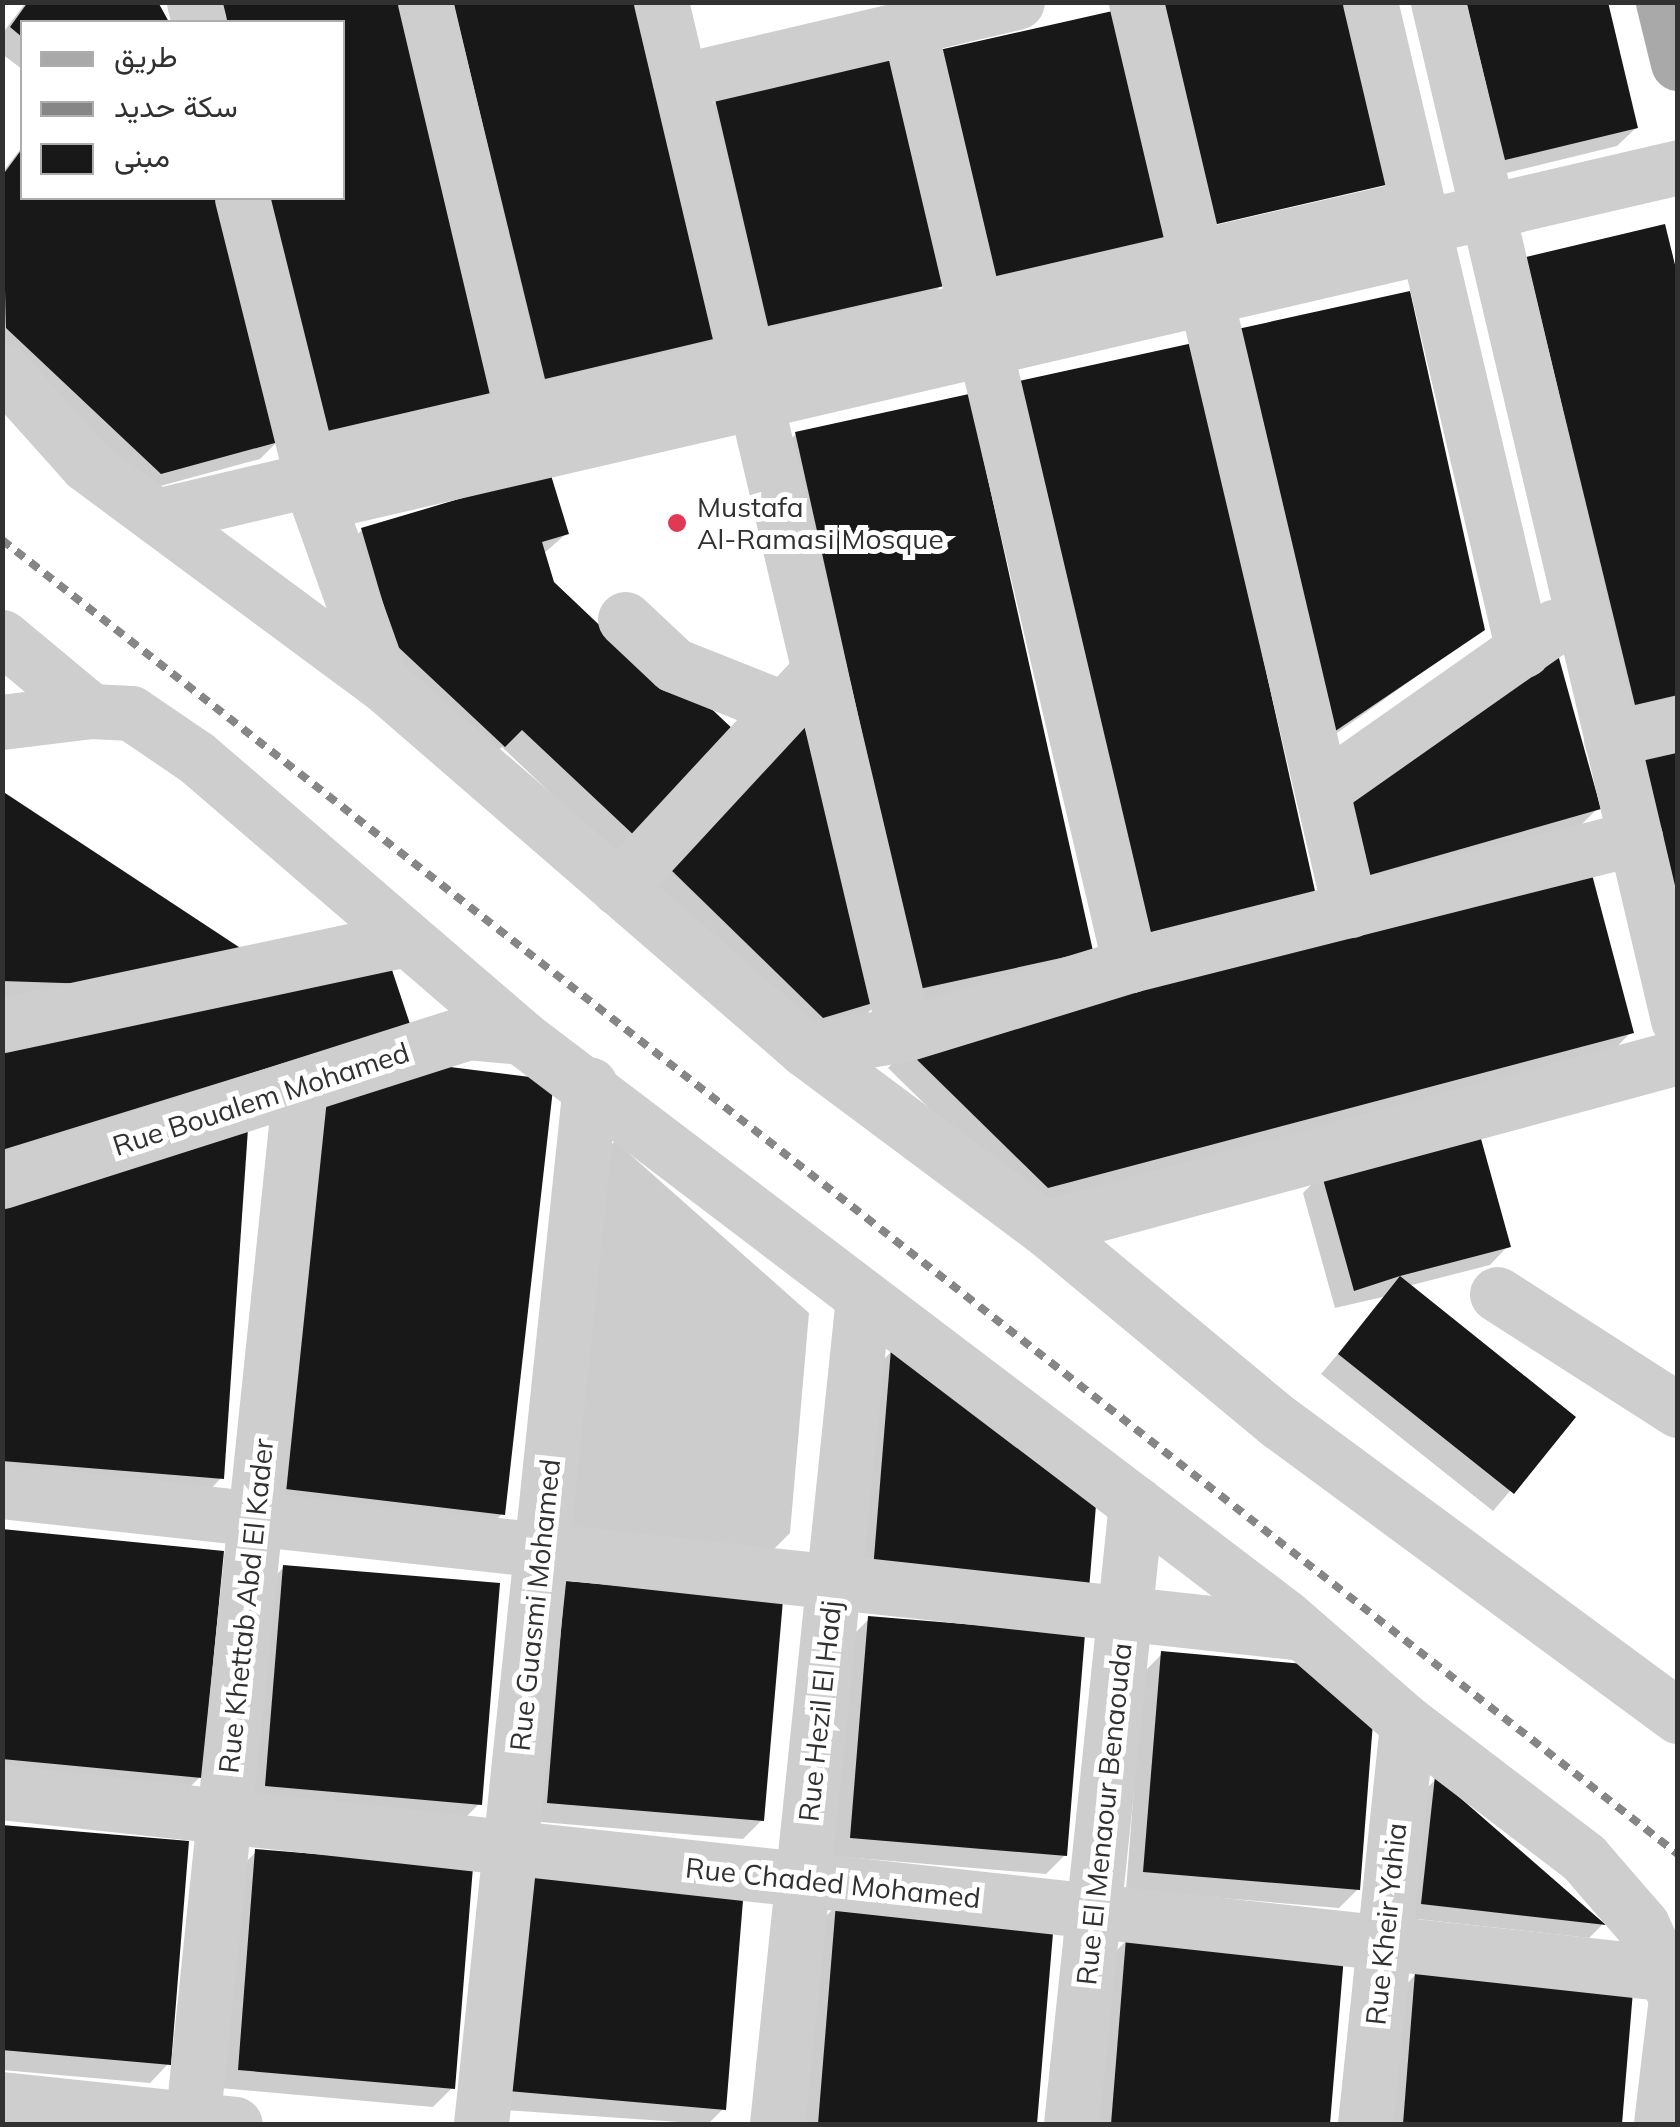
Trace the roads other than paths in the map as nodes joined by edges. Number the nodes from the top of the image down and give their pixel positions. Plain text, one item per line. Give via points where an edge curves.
1 (426, 2) edge
2 (662, 2) edge
3 (1017, 2) edge
4 (1136, 2) edge
5 (1370, 2) edge
6 (1438, 2) edge
7 (1663, 2) edge
8 (909, 28) junction
9 (1678, 63) edge
10 (680, 80) junction
11 (1678, 168) edge
12 (242, 200) edge
13 (1487, 212) junction
14 (1423, 226) junction
15 (1201, 277) junction
16 (980, 329) junction
17 (2, 370) edge
18 (751, 382) junction
19 (527, 434) junction
20 (313, 482) junction
21 (156, 516) junction
22 (1580, 607) junction
23 (626, 619) dead end
24 (2, 637) edge
25 (1523, 650) junction
26 (382, 684) junction
27 (801, 690) junction
28 (91, 711) junction
29 (2, 722) edge
30 (1678, 724) edge
31 (1612, 739) junction
32 (1322, 790) junction
33 (1635, 838) junction
34 (618, 888) junction
35 (1350, 910) junction
36 (401, 940) junction
37 (1130, 965) junction
38 (1678, 1020) edge
39 (2, 1025) edge
40 (905, 1034) junction
41 (521, 1037) junction
42 (806, 1050) junction
43 (1678, 1057) edge
44 (590, 1085) junction
45 (300, 1088) junction
46 (2, 1180) edge
47 (1045, 1228) junction
48 (1497, 1294) dead end
49 (863, 1298) junction
50 (1678, 1410) edge
51 (2, 1491) edge
52 (1136, 1503) junction
53 (256, 1519) junction
54 (541, 1550) junction
55 (834, 1582) junction
56 (1124, 1614) junction
57 (1302, 1634) junction
58 (1678, 1716) edge
59 (1407, 1723) junction
60 (2, 1792) edge
61 (224, 1816) junction
62 (510, 1847) junction
63 (802, 1879) junction
64 (1094, 1911) junction
65 (1384, 1943) junction
66 (1662, 1973) junction
67 (2, 2099) edge
68 (206, 2123) edge
69 (481, 2124) edge
70 (776, 2124) edge
71 (1072, 2124) edge
72 (1366, 2124) edge
73 (1661, 2124) edge

1 - 19 street
2 - 10 street
3 - 8 street
4 - 15 street
5 - 14 street
6 - 13 street
7 - 9 main road
8 - 10 street
8 - 16 street
10 - 18 street
11 - 13 street
12 - 20 street
13 - 14 street
13 - 22 street
14 - 15 street
14 - 25 street
15 - 16 street
15 - 32 street
16 - 18 street
16 - 37 street
17 - 21 street via 87,465
18 - 19 street
18 - 27 street
19 - 20 street
20 - 21 street
20 - 26 street
21 - 26 street
22 - 25 street
22 - 31 street
23 - 27 street via 674,665
24 - 28 street
25 - 32 street
26 - 34 street
27 - 34 street
27 - 40 street
28 - 29 street
28 - 36 street via 132,713 196,758
30 - 31 street
31 - 33 street
32 - 35 street
33 - 35 street
33 - 38 street
34 - 42 street
35 - 37 street
36 - 39 street
36 - 41 street
37 - 40 street
40 - 42 street
41 - 44 street
41 - 45 street, Rue Boualem Mohamed via 468,1032
42 - 47 street
43 - 47 street
44 - 49 street
44 - 54 street, Rue Guasmi Mohamed
45 - 46 street, Rue Boualem Mohamed
45 - 53 street, Rue Khettab Abd El Kader
47 - 58 street via 1279,1422
48 - 50 street
49 - 52 street
49 - 55 street, Rue Hezil El Hadj
51 - 53 street
52 - 56 street, Rue El Menaour Benaouda
52 - 57 street
53 - 54 street
53 - 61 street, Rue Khettab Abd El Kader
54 - 55 street
54 - 62 street, Rue Guasmi Mohamed
55 - 56 street
55 - 63 street, Rue Hezil El Hadj
56 - 57 street
56 - 64 street, Rue El Menaour Benaouda
57 - 59 street
59 - 65 street, Rue Kheir Yahia
59 - 66 street via 1584,1858 1642,1925
60 - 61 street, Rue Chaded Mohamed
61 - 62 street, Rue Chaded Mohamed
61 - 68 street, Rue Khettab Abd El Kader
62 - 63 street, Rue Chaded Mohamed
62 - 69 street, Rue Guasmi Mohamed
63 - 64 street, Rue Chaded Mohamed
63 - 70 street, Rue Hezil El Hadj
64 - 65 street, Rue Chaded Mohamed
64 - 71 street, Rue El Menaour Benaouda
65 - 66 street, Rue Chaded Mohamed
65 - 72 street, Rue Kheir Yahia
66 - 73 street via 1676,1998
67 - 68 street

